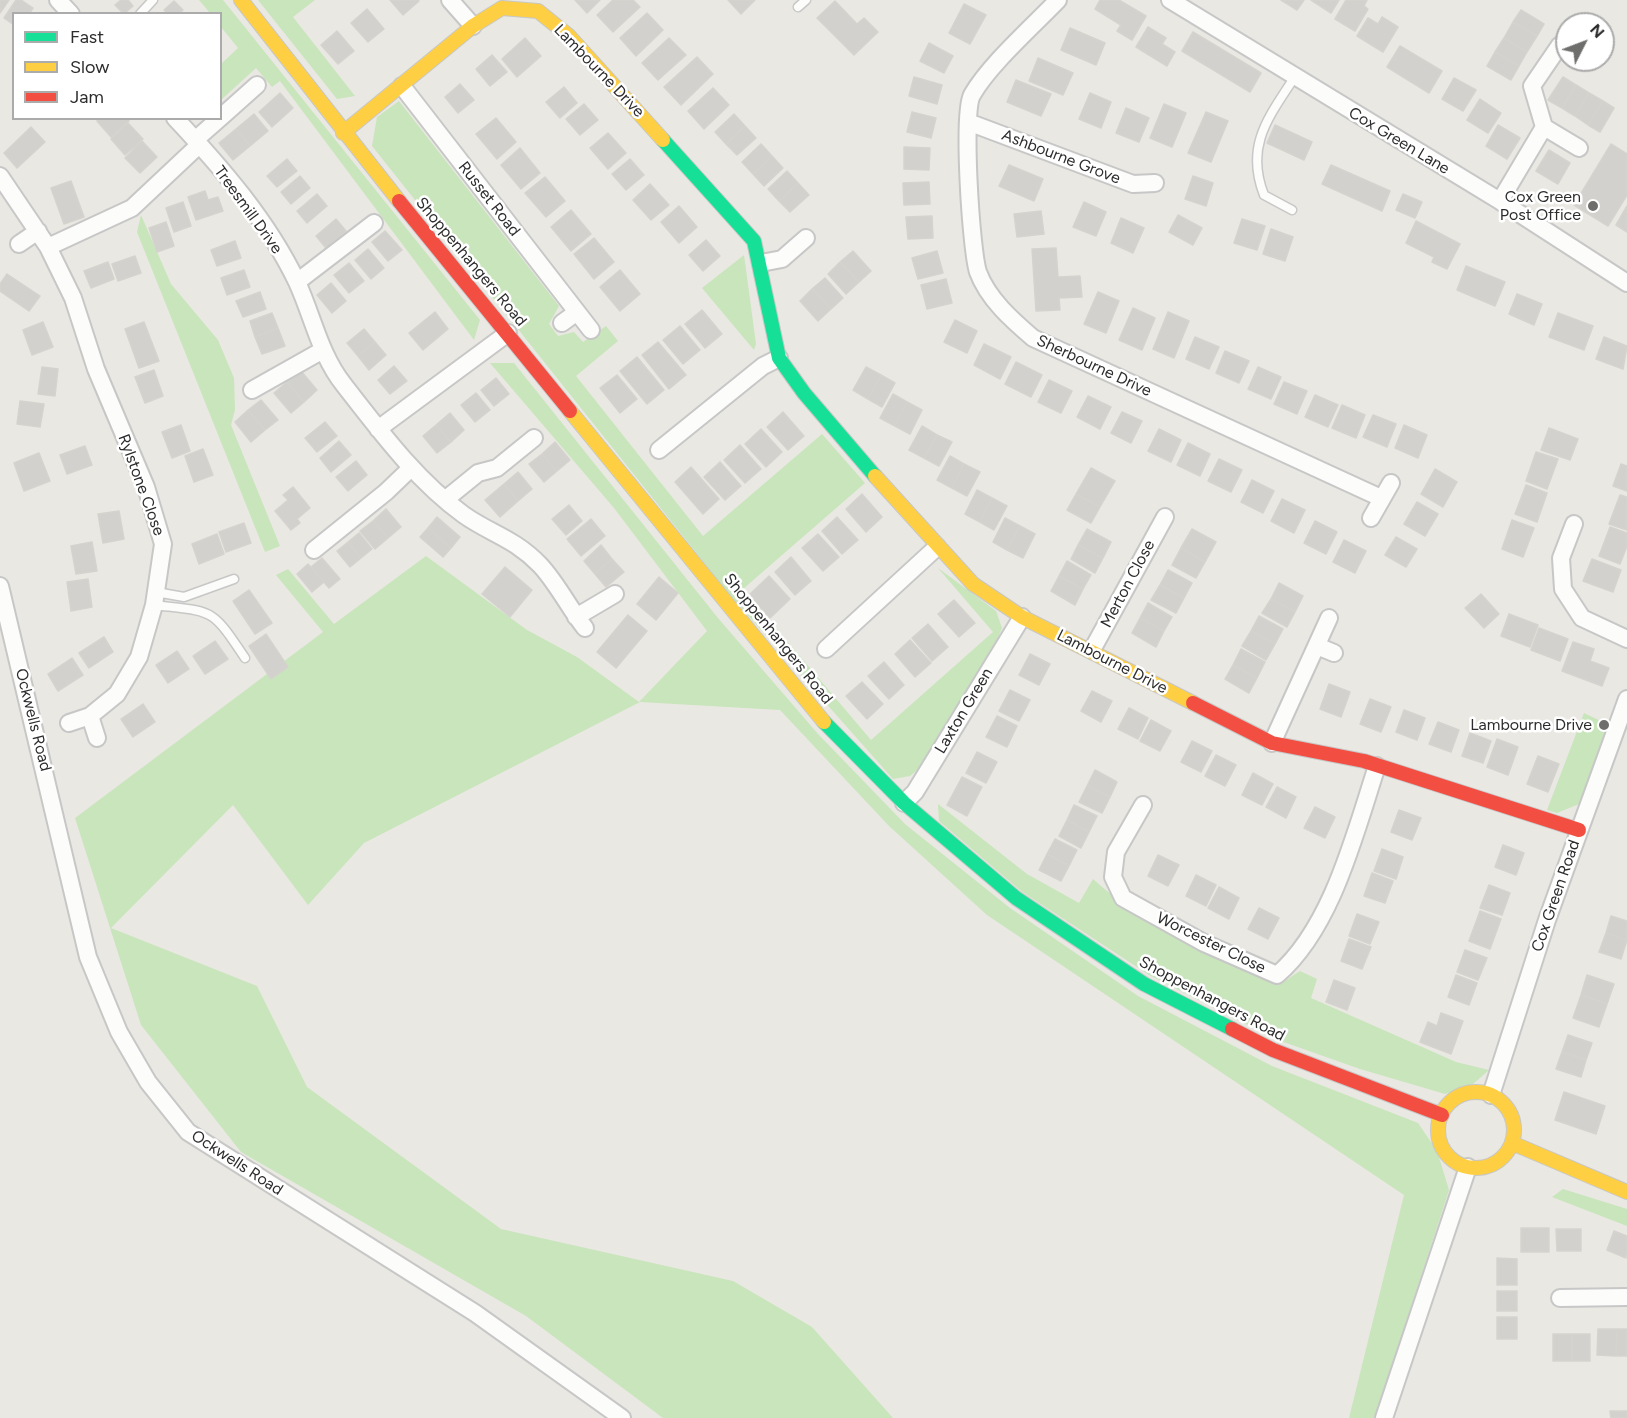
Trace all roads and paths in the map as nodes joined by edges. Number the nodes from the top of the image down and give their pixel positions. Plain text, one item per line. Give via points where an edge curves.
1 (58, 0) edge
2 (153, 0) edge
3 (241, 0) edge
4 (450, 0) edge
5 (806, 0) edge
6 (1058, 0) edge
7 (1170, 0) edge
8 (798, 7) dead end
9 (69, 12) edge
10 (142, 12) edge
11 (473, 26) junction
12 (1555, 52) edge
13 (1294, 78) junction
14 (257, 85) dead end
15 (402, 86) junction
16 (222, 116) edge
17 (177, 120) edge
18 (218, 120) edge
19 (968, 122) junction
20 (1544, 127) junction
21 (343, 133) junction
22 (197, 142) junction
23 (1579, 148) dead end
24 (0, 176) edge
25 (1155, 183) dead end
26 (1500, 201) junction
27 (1292, 210) dead end
28 (374, 223) dead end
29 (38, 231) junction
30 (806, 238) dead end
31 (19, 244) dead end
32 (48, 246) junction
33 (761, 263) junction
34 (297, 282) junction
35 (1627, 283) edge
36 (577, 312) junction
37 (562, 323) dead end
38 (591, 330) dead end
39 (508, 333) junction
40 (323, 350) junction
41 (779, 358) junction
42 (252, 390) dead end
43 (378, 429) junction
44 (534, 438) dead end
45 (659, 450) dead end
46 (411, 468) junction
47 (446, 499) junction
48 (1165, 517) dead end
49 (1371, 518) dead end
50 (1574, 524) dead end
51 (937, 547) junction
52 (314, 550) dead end
53 (234, 579) dead end
54 (0, 586) edge
55 (615, 594) dead end
56 (155, 598) junction
57 (1022, 617) junction
58 (1329, 618) dead end
59 (1627, 639) edge
60 (1317, 646) junction
61 (826, 649) dead end
62 (1092, 650) junction
63 (1334, 653) dead end
64 (245, 658) dead end
65 (1627, 699) edge
66 (90, 716) junction
67 (69, 723) dead end
68 (97, 738) dead end
69 (1272, 743) junction
70 (1377, 766) junction
71 (904, 803) junction
72 (1143, 805) dead end
73 (1579, 830) junction
74 (1491, 1095) junction
75 (1442, 1115) junction
76 (1512, 1143) junction
77 (1468, 1167) junction
78 (1627, 1192) edge
79 (1627, 1297) edge
80 (1560, 1298) dead end
81 (622, 1418) edge
82 (1384, 1418) edge

1 - 9 street
2 - 10 lane
3 - 21 street, Shoppenhangers Road
4 - 11 street
5 - 8 lane
6 - 19 street, Sherbourne Drive via 971,96
7 - 13 street, Cox Green Lane
11 - 15 street, Lambourne Drive
11 - 33 street, Lambourne Drive via 502,8 538,11 569,36 754,241
12 - 20 street via 1532,86
13 - 26 street, Cox Green Lane
13 - 27 lane via 1267,120 1257,144 1257,177 1264,195
14 - 16 street
15 - 21 street, Lambourne Drive
15 - 36 street, Russet Road
17 - 22 street, Treesmill Drive
18 - 22 street
19 - 25 street, Ashbourne Grove via 1133,184
19 - 49 street, Sherbourne Drive via 966,156 978,271 1010,318 1033,338 1386,490
20 - 23 street
20 - 26 street
21 - 39 street, Shoppenhangers Road
22 - 32 street via 132,208
22 - 34 street, Treesmill Drive via 245,201
24 - 29 street, Rylstone Close
26 - 35 street, Cox Green Lane
28 - 34 street
29 - 31 street
29 - 32 street, Rylstone Close
30 - 33 street via 782,259
32 - 56 street, Rylstone Close via 74,298 96,369 146,487 163,544
33 - 41 street, Lambourne Drive
34 - 40 street, Treesmill Drive
36 - 37 street
36 - 38 street, Russet Road
39 - 43 street
39 - 71 street, Shoppenhangers Road via 835,735
40 - 42 street
40 - 43 street, Treesmill Drive via 333,372
41 - 45 street via 763,366
41 - 51 street, Lambourne Drive via 804,393
43 - 46 street, Treesmill Drive
44 - 47 street via 497,468 478,473
46 - 47 street, Treesmill Drive
46 - 52 street
47 - 55 street, Treesmill Drive via 465,515 514,541 541,566 580,622
48 - 62 street, Merton Close
50 - 59 street via 1561,558 1563,589 1582,618
51 - 57 street, Lambourne Drive via 973,584
51 - 61 street
53 - 56 lane via 184,597
54 - 81 street, Ockwells Road via 88,957 119,1032 148,1082 188,1132 475,1313
56 - 64 lane via 205,611 221,621
56 - 66 street, Rylstone Close via 139,657 117,694
57 - 62 street, Lambourne Drive
57 - 71 street, Laxton Green via 915,792
58 - 60 street
60 - 63 street
60 - 69 street
62 - 69 street, Lambourne Drive
65 - 73 street, Cox Green Road
66 - 67 street, Rylstone Close
66 - 68 street
69 - 70 street, Lambourne Drive
70 - 72 street, Worcester Close via 1322,915 1297,958 1277,975 1204,943 1123,898 1113,877 1116,852
70 - 73 street, Lambourne Drive
71 - 75 street, Shoppenhangers Road via 1016,898 1144,984 1273,1050
73 - 74 street, Cox Green Road
74 - 75 street via 1480,1092 1457,1097
74 - 76 street via 1501,1102 1513,1121
75 - 77 street via 1440,1141 1456,1162
76 - 77 street via 1499,1161
76 - 78 street
77 - 82 street
79 - 80 street

